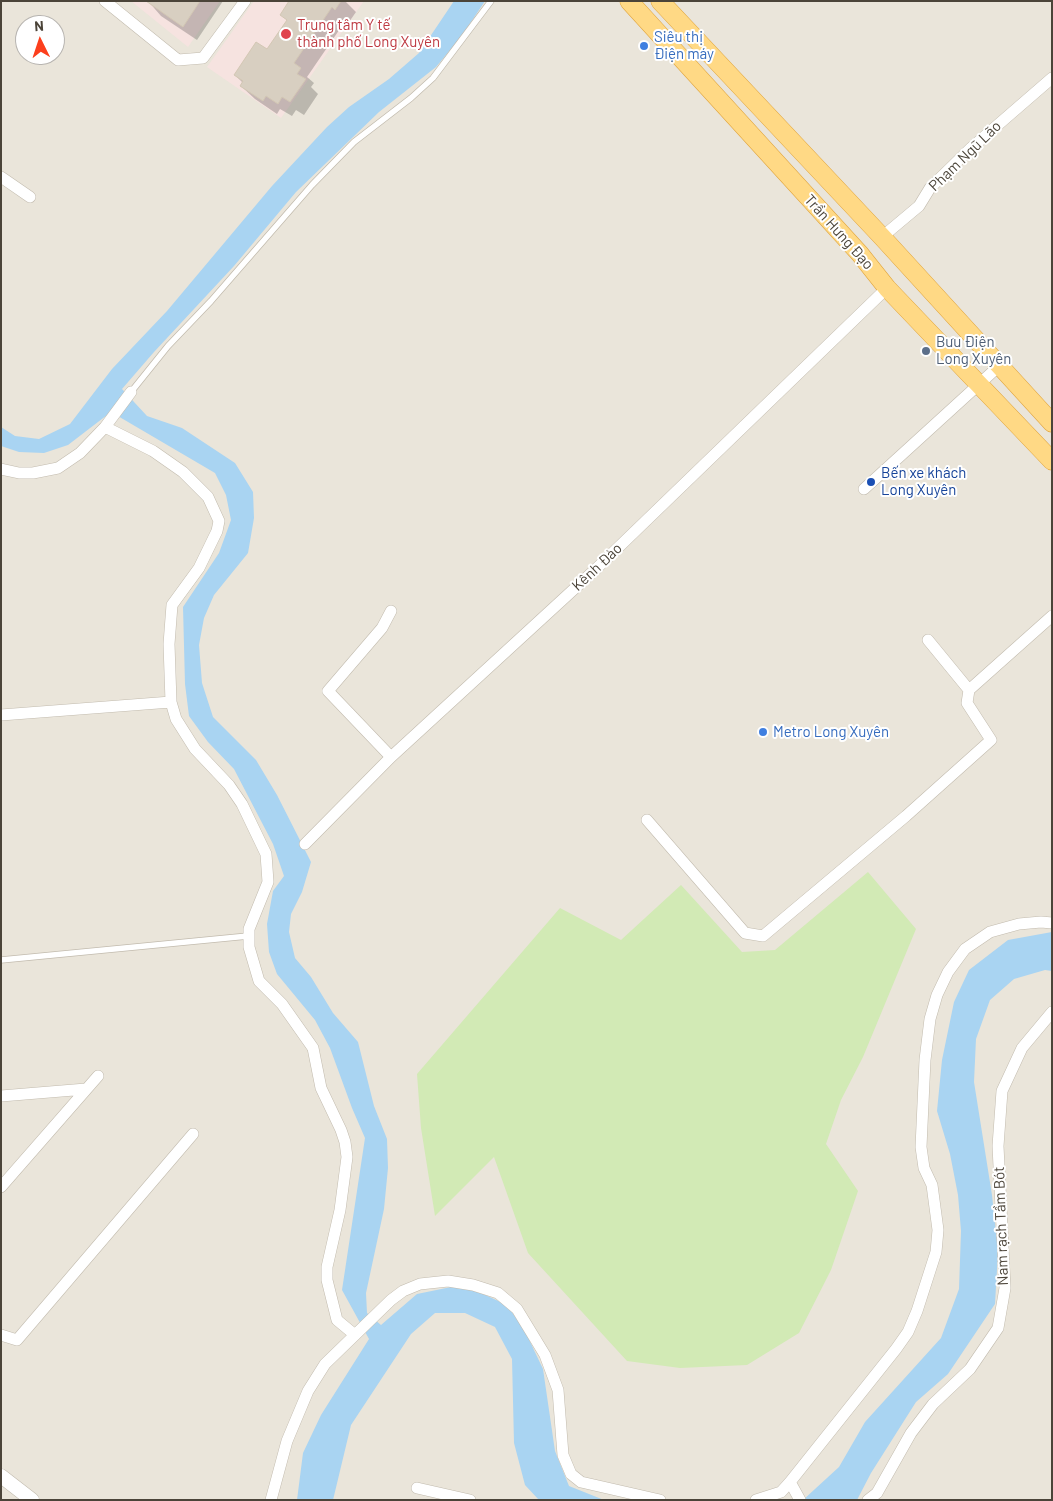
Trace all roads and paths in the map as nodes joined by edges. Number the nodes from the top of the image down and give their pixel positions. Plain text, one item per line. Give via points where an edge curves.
1 (105, 1) edge
2 (245, 1) edge
3 (491, 1) edge
4 (629, 1) edge
5 (660, 1) edge
6 (1052, 78) edge
7 (1, 177) edge
8 (30, 197) dead end
9 (882, 236) junction
10 (860, 254) junction
11 (887, 288) junction
12 (999, 366) junction
13 (980, 384) junction
14 (131, 392) joint
15 (1052, 423) edge
16 (108, 424) junction
17 (1052, 461) edge
18 (1, 468) edge
19 (864, 489) dead end
20 (391, 611) dead end
21 (1052, 616) edge
22 (928, 640) dead end
23 (969, 690) junction
24 (171, 702) junction
25 (1, 715) edge
26 (391, 757) junction
27 (647, 820) dead end
28 (305, 844) dead end
29 (1052, 923) edge
30 (248, 936) junction
31 (1, 960) edge
32 (1052, 1012) edge
33 (98, 1076) dead end
34 (86, 1089) junction
35 (1, 1096) edge
36 (193, 1134) dead end
37 (1, 1187) edge
38 (357, 1334) junction
39 (1, 1336) edge
40 (1, 1476) edge
41 (790, 1482) junction
42 (416, 1488) dead end
43 (799, 1498) edge
44 (32, 1500) edge
45 (271, 1500) edge
46 (470, 1500) edge
47 (660, 1500) edge
48 (756, 1500) edge
49 (868, 1500) edge

1 - 2 street via 178,60 203,58
3 - 14 lane via 433,78 354,142 312,185
4 - 10 highway, Trần Hưng Đạo
5 - 9 highway, Trần Hưng Đạo
6 - 9 street, Phạm Ngũ Lão via 970,149 930,188 919,206
7 - 8 street
9 - 10 highway
9 - 12 highway, Trần Hưng Đạo
10 - 11 highway, Trần Hưng Đạo
11 - 13 highway, Trần Hưng Đạo
11 - 26 street, Kênh Đào via 597,568
12 - 13 street
12 - 15 highway, Trần Hưng Đạo
13 - 17 highway, Trần Hưng Đạo
13 - 19 street
14 - 16 street
16 - 18 street via 80,453 58,468 19,473
16 - 24 street via 183,472 208,497 219,521 218,531 199,568 172,605 169,644
20 - 26 street via 382,628 328,692
21 - 23 street
22 - 23 street
23 - 27 street via 967,703 991,740 762,936 746,933
24 - 25 street
24 - 30 street via 176,719 195,749 242,804 266,854 268,882
26 - 28 street, Kênh Đào
29 - 41 street via 1019,924 990,932 965,949 937,995 930,1019 925,1060 921,1147 935,1205 936,1252 908,1332
30 - 31 lane
30 - 38 street via 259,981 282,1004 313,1048 321,1088 342,1130 347,1157 327,1280 337,1320
32 - 49 street, Nam rạch Tầm Bót via 1022,1048 1002,1091 998,1146 1005,1288 998,1328 970,1369 933,1404 911,1433 877,1493
33 - 34 street
34 - 35 street
34 - 37 street
36 - 39 street via 17,1340
38 - 45 street via 325,1364 308,1392 287,1441
38 - 47 street via 403,1291 432,1282 464,1283 498,1294 517,1309 544,1355 558,1390 563,1455 571,1474 581,1482
40 - 44 street
41 - 43 street
41 - 48 street via 781,1492
42 - 46 street

